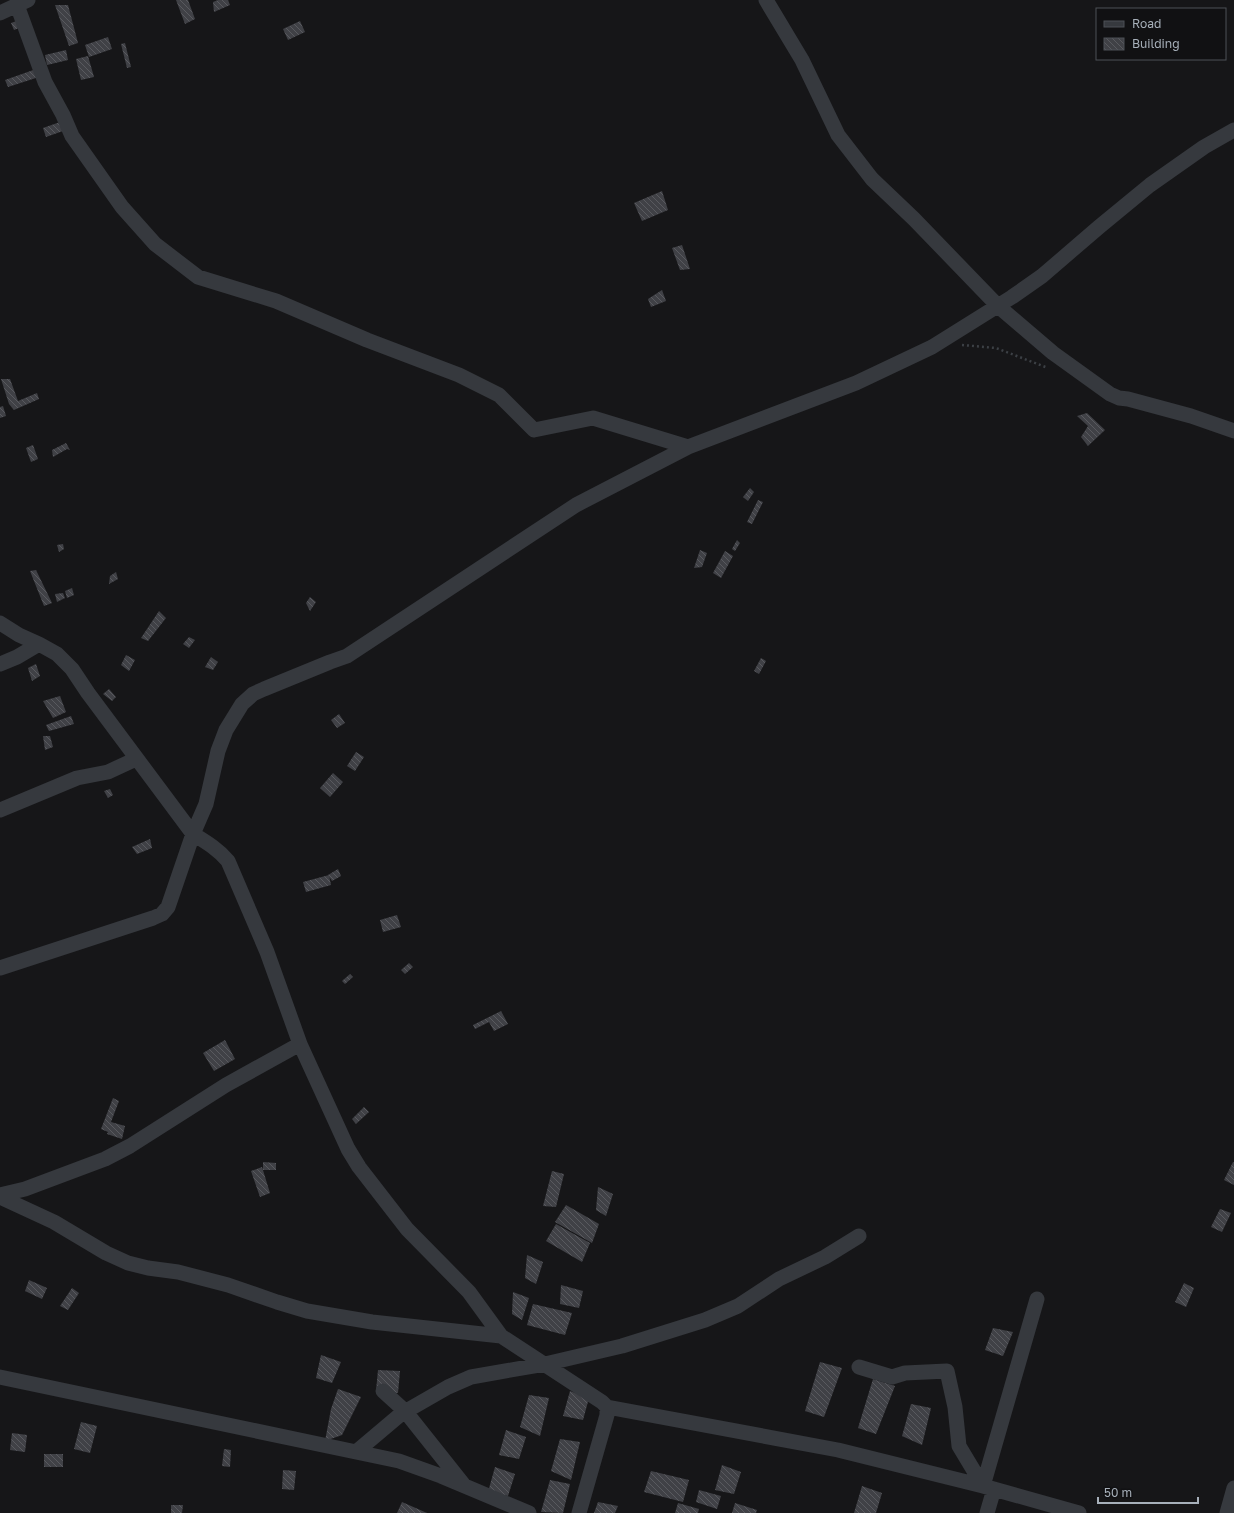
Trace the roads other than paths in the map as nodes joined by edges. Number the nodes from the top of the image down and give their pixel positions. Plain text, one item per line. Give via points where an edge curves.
1 (766, 0) edge
2 (22, 2) edge
3 (0, 13) edge
4 (1234, 130) edge
5 (998, 306) junction
6 (1234, 431) edge
7 (688, 447) junction
8 (0, 623) edge
9 (39, 644) junction
10 (0, 664) edge
11 (136, 759) junction
12 (0, 810) edge
13 (193, 834) junction
14 (0, 968) edge
15 (300, 1044) junction
16 (0, 1196) edge
17 (859, 1236) dead end
18 (1037, 1299) dead end
19 (501, 1336) junction
20 (545, 1364) junction
21 (859, 1367) dead end
22 (0, 1377) edge
23 (383, 1391) dead end
24 (607, 1408) junction
25 (405, 1411) junction
26 (356, 1452) junction
27 (465, 1486) junction
28 (989, 1488) junction
29 (1234, 1488) edge
30 (529, 1513) edge
31 (579, 1513) edge
32 (987, 1513) edge
33 (1079, 1513) edge
34 (1227, 1513) edge

1 - 5 street via 802,60 838,135 872,179
2 - 3 street
2 - 7 street via 45,82 72,136 122,207 155,244 198,277 276,301 367,340 459,375 499,395 534,430 593,418
4 - 5 street via 1204,147 1150,185 1042,276
5 - 6 street via 1053,353 1110,394 1191,416
5 - 7 street via 932,347 856,383
7 - 13 street via 576,505 347,656 253,694 242,704 226,730 218,751 206,804
8 - 9 street
9 - 10 street
9 - 11 street via 57,654 72,669
11 - 12 street via 108,772 76,778
11 - 13 street
13 - 14 street via 168,907 162,914
13 - 15 street via 219,851 228,861 267,952
15 - 16 street via 226,1085 105,1159
15 - 19 street via 348,1149 359,1167 407,1228 469,1292
16 - 19 street via 54,1222 128,1263 228,1284 307,1311 372,1322
17 - 20 street via 825,1257 779,1279 738,1306 705,1320 622,1346
18 - 28 street
19 - 20 street
20 - 24 street
20 - 25 street via 471,1377
21 - 28 street via 892,1377 905,1373 947,1371 955,1407 959,1446
22 - 26 street
23 - 25 street
24 - 28 street via 838,1450
24 - 31 street
25 - 26 street
25 - 27 street
26 - 27 street via 399,1461
27 - 30 street
28 - 32 street
28 - 33 street
29 - 34 street

